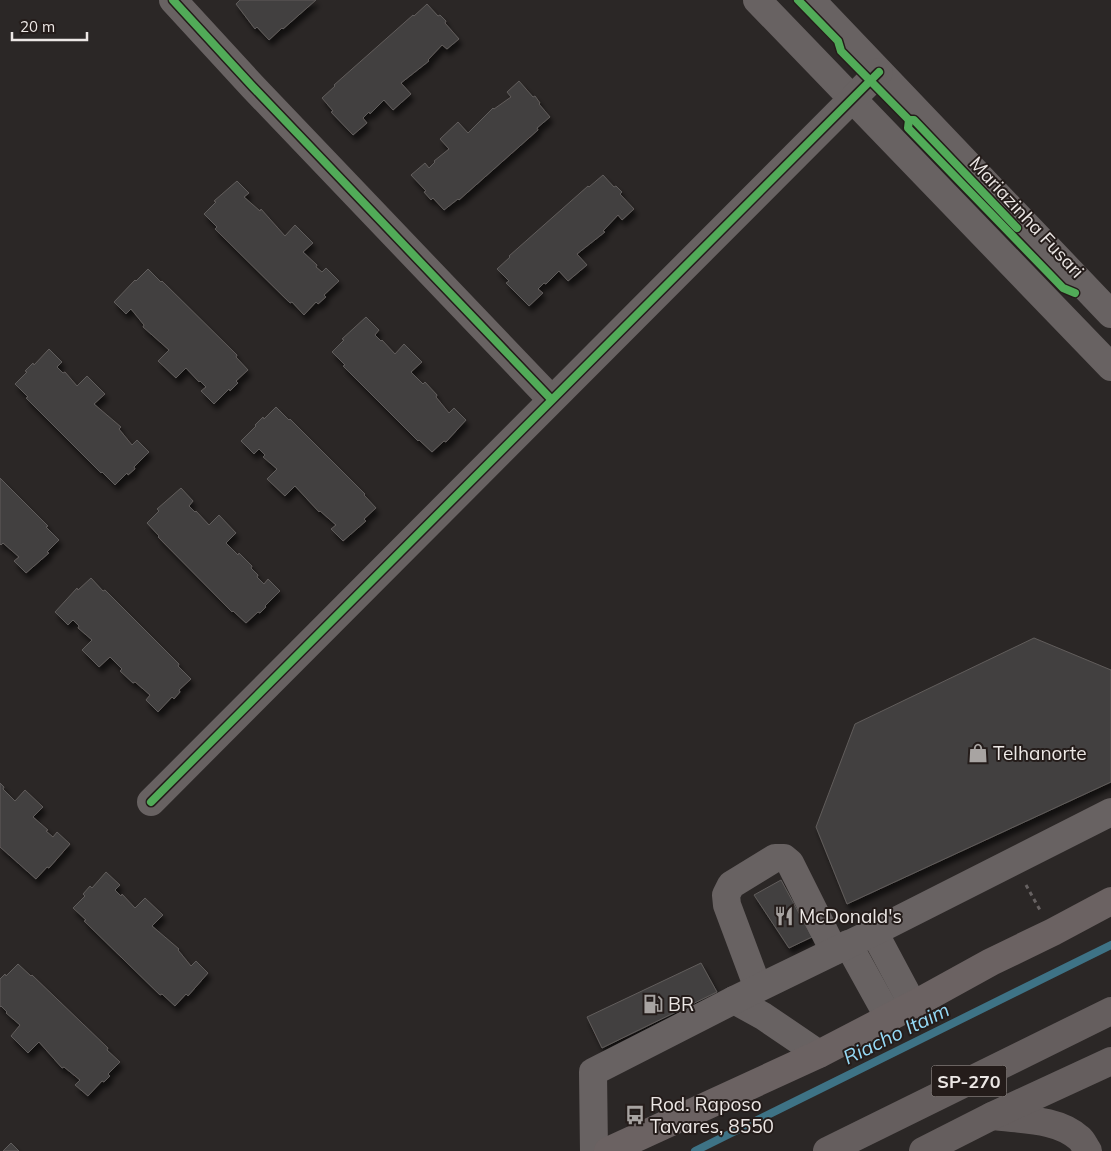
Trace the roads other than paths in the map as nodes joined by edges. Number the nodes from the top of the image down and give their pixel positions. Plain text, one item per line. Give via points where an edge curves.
1 (173, 0) edge
2 (757, 0) edge
3 (811, 0) edge
4 (880, 72) junction
5 (852, 99) junction
6 (1111, 314) edge
7 (1105, 351) edge
8 (552, 399) junction
9 (151, 802) dead end
10 (1111, 812) edge
11 (1111, 901) edge
12 (874, 932) junction
13 (841, 948) junction
14 (758, 988) junction
15 (734, 1000) junction
16 (913, 1005) junction
17 (1111, 1011) edge
18 (889, 1018) junction
19 (819, 1054) junction
20 (1111, 1061) edge
21 (992, 1116) junction
22 (594, 1151) edge
23 (608, 1151) edge
24 (827, 1151) edge
25 (923, 1151) edge
26 (1088, 1151) edge

1 - 8 street
2 - 5 street
3 - 4 street
4 - 5 street
4 - 6 street
5 - 7 street
5 - 8 street
8 - 9 street
10 - 12 street
11 - 16 main road
12 - 13 street
12 - 16 street
13 - 14 street
13 - 14 street via 790,862 775,858 731,885 726,895 727,906
13 - 18 street
14 - 15 street
15 - 19 street
15 - 22 street via 593,1072
16 - 18 main road
17 - 24 highway, SP-270
18 - 19 main road
19 - 23 main road
20 - 21 highway, SP-270
21 - 25 highway, SP-270
21 - 26 highway via 1065,1128 1081,1139

